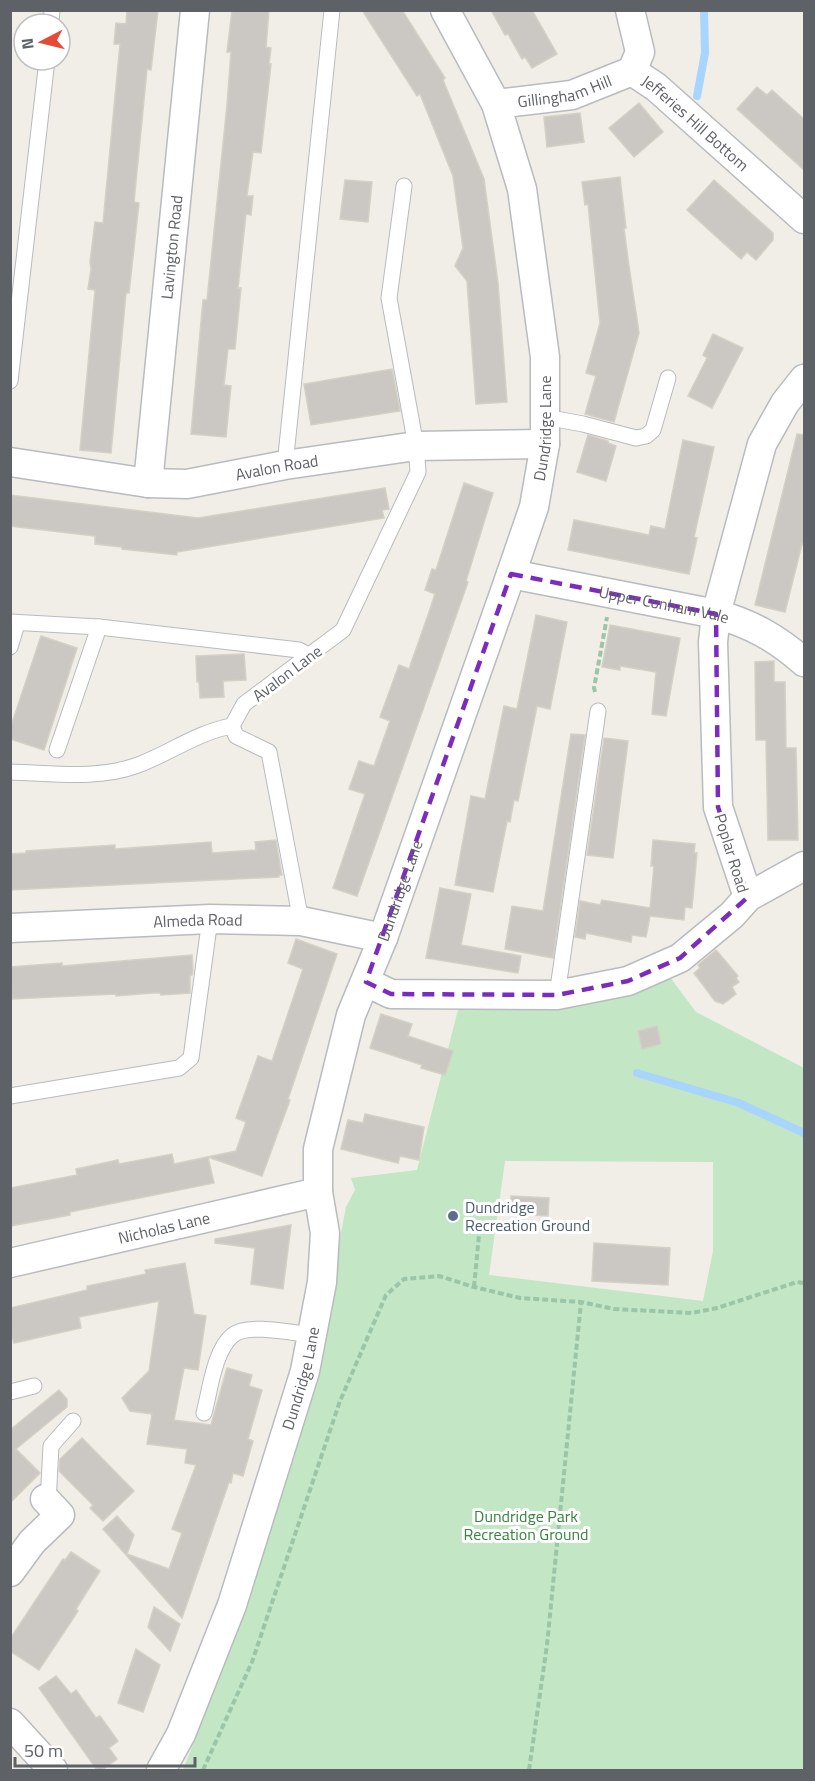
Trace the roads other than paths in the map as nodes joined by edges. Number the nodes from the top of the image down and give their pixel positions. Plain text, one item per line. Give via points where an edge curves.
1 (195, 10) edge
2 (332, 10) edge
3 (445, 10) edge
4 (630, 10) edge
5 (632, 71) junction
6 (45, 72) edge
7 (496, 104) junction
8 (404, 186) dead end
9 (804, 219) edge
10 (668, 378) dead end
11 (804, 380) edge
12 (10, 381) edge
13 (545, 430) junction
14 (416, 446) junction
15 (10, 462) edge
16 (285, 465) junction
17 (148, 483) junction
18 (511, 574) junction
19 (716, 614) junction
20 (14, 623) edge
21 (99, 627) junction
22 (10, 647) edge
23 (310, 656) junction
24 (804, 662) edge
25 (598, 711) road end
26 (232, 726) junction
27 (57, 750) dead end
28 (10, 772) edge
29 (804, 866) edge
30 (748, 897) junction
31 (210, 919) junction
32 (302, 921) junction
33 (10, 928) edge
34 (383, 938) junction
35 (366, 982) junction
36 (557, 994) junction
37 (10, 1096) edge
38 (318, 1192) junction
39 (10, 1263) edge
40 (311, 1335) junction
41 (34, 1386) dead end
42 (10, 1392) edge
43 (204, 1413) dead end
44 (74, 1421) dead end
45 (57, 1512) joint
46 (10, 1572) edge
47 (10, 1723) edge
48 (54, 1770) edge
49 (161, 1770) edge

1 - 17 street, Lavington Road
2 - 16 lane
3 - 7 street, Dundridge Lane
4 - 5 street, Jefferies Hill Bottom via 640,52
5 - 7 street, Gillingham Hill via 572,95
5 - 9 street, Jefferies Hill Bottom via 656,87
6 - 12 lane
7 - 13 street, Dundridge Lane via 522,189 545,357
8 - 14 lane, Avalon Lane via 388,298
10 - 13 lane via 653,430 646,436 636,438 583,424
11 - 19 street, Poplar Road via 785,403 762,444
13 - 14 street, Avalon Road
13 - 18 street, Dundridge Lane via 534,507
14 - 16 street, Avalon Road
14 - 23 lane, Avalon Lane via 418,472 343,630
15 - 17 street, Avalon Road
16 - 17 street, Avalon Road via 187,484
18 - 19 street, Upper Conham Vale
18 - 34 street, Dundridge Lane
19 - 24 street, Upper Conham Vale via 739,620 782,643
19 - 30 street, Poplar Road via 713,642 718,807
20 - 21 lane
20 - 22 lane
21 - 23 lane via 299,650
21 - 27 lane
23 - 26 lane, Avalon Lane via 244,704
25 - 36 lane
26 - 28 lane via 215,729 126,768 93,774
26 - 32 lane via 236,736 269,752
29 - 30 street
30 - 36 street, Poplar Road via 680,958 628,981
31 - 32 street, Almeda Road
31 - 33 street, Almeda Road
31 - 37 lane via 191,1058 179,1068
32 - 34 street, Almeda Road
34 - 35 street, Dundridge Lane
35 - 36 street, Poplar Road via 391,994
35 - 38 street, Dundridge Lane via 351,1015 318,1149
38 - 39 street, Nicholas Lane
38 - 40 street, Dundridge Lane via 325,1233 322,1282
40 - 43 lane via 250,1329 234,1334 221,1351
40 - 49 street, Dundridge Lane via 305,1371 232,1605 181,1734
41 - 42 lane
44 - 45 lane via 51,1446
45 - 46 street
47 - 48 street

